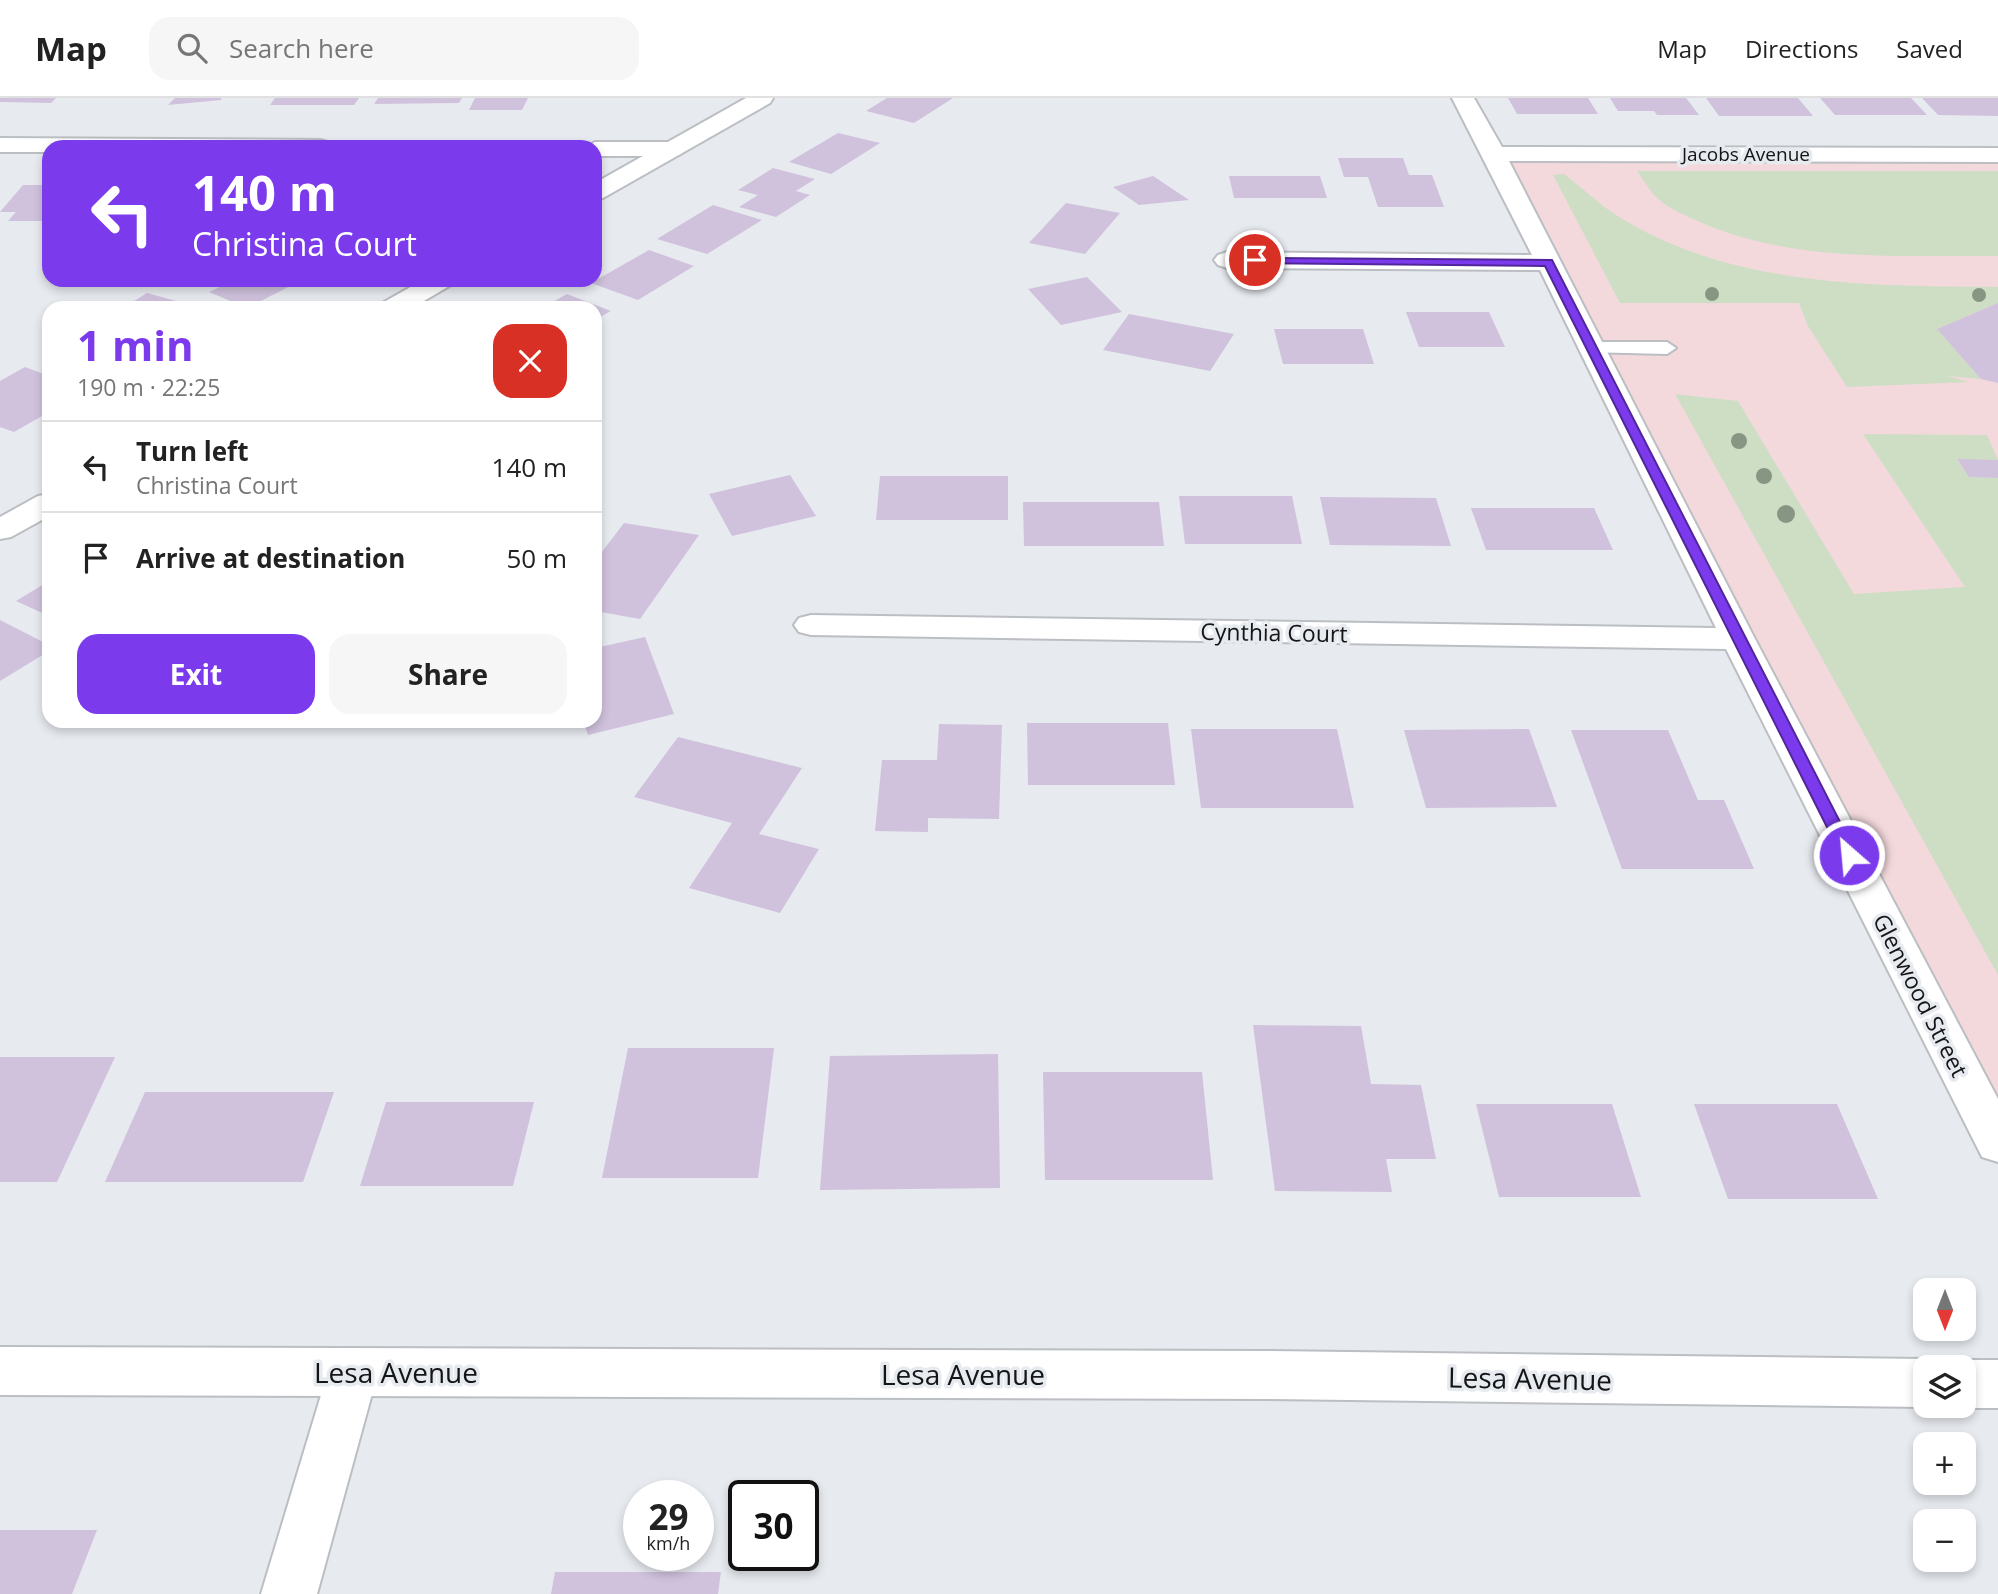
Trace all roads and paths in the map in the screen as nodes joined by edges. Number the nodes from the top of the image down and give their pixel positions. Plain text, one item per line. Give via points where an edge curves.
1 (762, 98) edge
2 (1463, 98) edge
3 (0, 145) edge
4 (42, 145) edge
5 (602, 149) edge
6 (673, 149) junction
7 (1494, 154) junction
8 (1998, 155) edge
9 (602, 189) edge
10 (1227, 260) dead end
11 (1549, 263) junction
12 (430, 287) edge
13 (405, 301) edge
14 (1592, 348) junction
15 (1667, 348) dead end
16 (42, 507) edge
17 (0, 530) edge
18 (811, 625) dead end
19 (1738, 639) junction
20 (1998, 1143) edge
21 (0, 1371) edge
22 (354, 1372) junction
23 (1913, 1383) edge
24 (1976, 1384) edge
25 (1998, 1384) edge
26 (289, 1594) edge

1 - 6 street
2 - 7 street, Glenwood Street
3 - 4 street
5 - 6 street
6 - 9 street
7 - 8 street, Jacobs Avenue
7 - 11 street, Glenwood Street
10 - 11 street
11 - 14 street, Glenwood Street
12 - 13 street
14 - 15 lane
14 - 19 street, Glenwood Street
16 - 17 street
18 - 19 street, Cynthia Court
19 - 20 street, Glenwood Street
21 - 22 street, Lesa Avenue
22 - 23 street, Lesa Avenue
22 - 26 street
24 - 25 street

